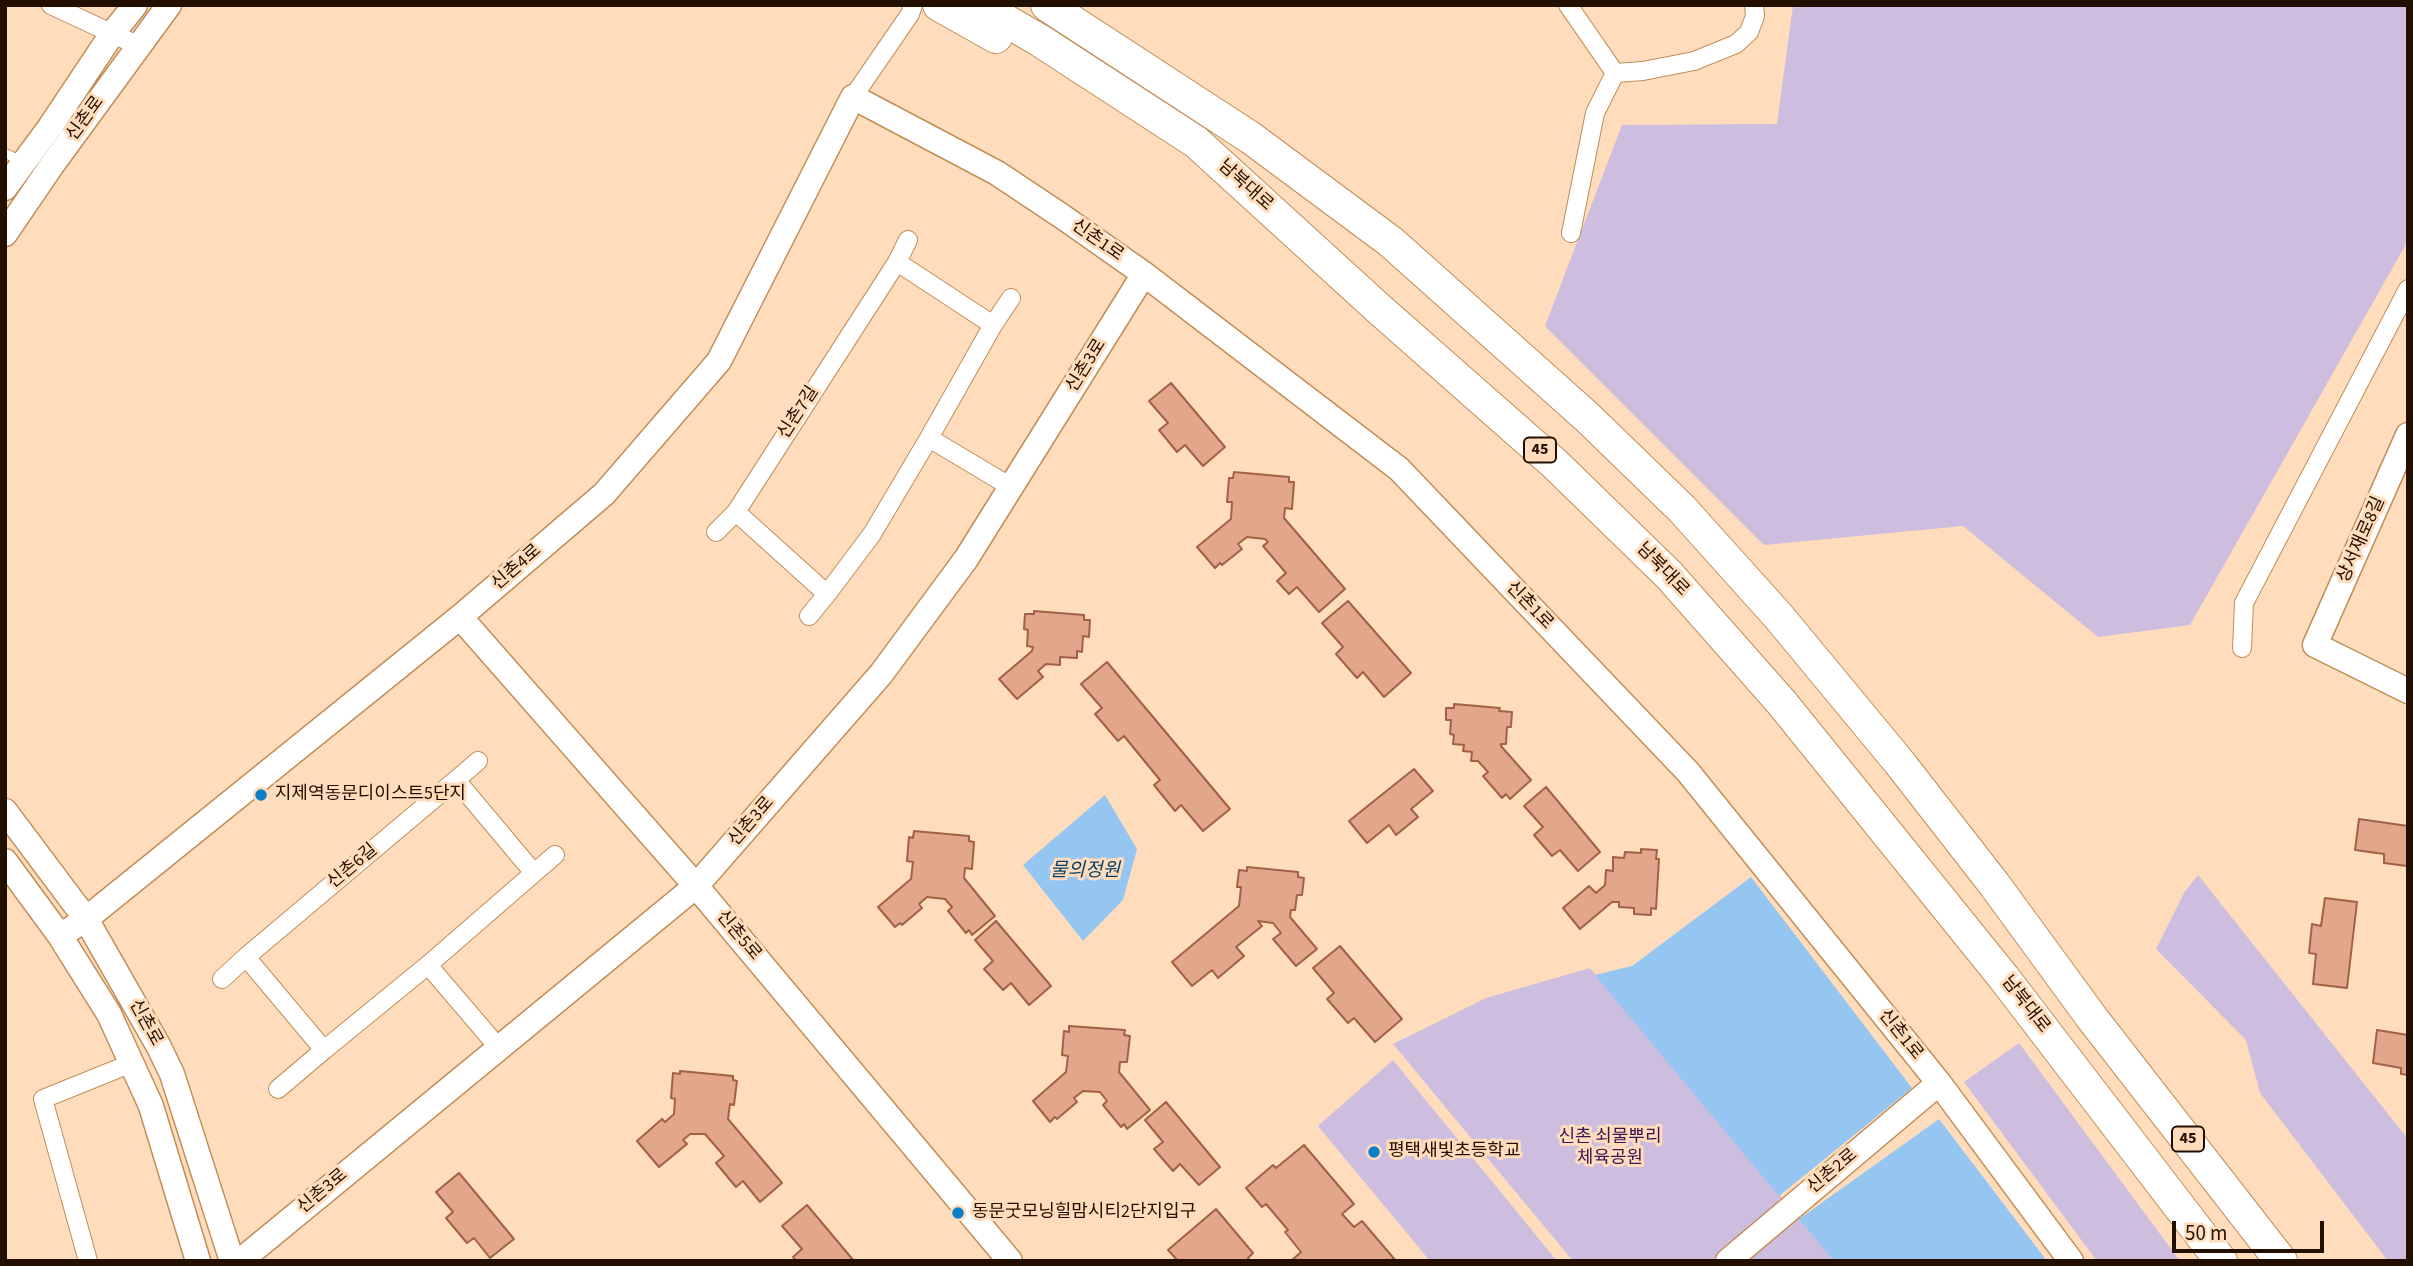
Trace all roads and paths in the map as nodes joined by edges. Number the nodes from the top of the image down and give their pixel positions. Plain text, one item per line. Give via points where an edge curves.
1 (51, 5) edge
2 (135, 5) edge
3 (169, 5) edge
4 (979, 5) edge
5 (1047, 5) edge
6 (1067, 5) edge
7 (1568, 5) edge
8 (1754, 5) edge
9 (921, 8) edge
10 (112, 34) junction
11 (1100, 40) junction
12 (139, 46) junction
13 (1615, 73) junction
14 (1116, 90) junction
15 (853, 97) junction
16 (14, 158) edge
17 (5, 188) edge
18 (1571, 233) dead end
19 (5, 234) edge
20 (908, 240) dead end
21 (897, 262) junction
22 (1144, 274) junction
23 (2408, 289) edge
24 (1011, 298) dead end
25 (993, 325) junction
26 (2408, 435) edge
27 (929, 438) junction
28 (1011, 487) junction
29 (736, 512) junction
30 (716, 532) dead end
31 (827, 594) junction
32 (809, 616) dead end
33 (460, 617) junction
34 (2242, 648) dead end
35 (2408, 691) edge
36 (478, 761) dead end
37 (456, 780) junction
38 (5, 811) edge
39 (555, 855) dead end
40 (5, 861) edge
41 (534, 873) junction
42 (696, 886) junction
43 (86, 919) junction
44 (60, 936) junction
45 (246, 957) junction
46 (428, 965) junction
47 (222, 979) dead end
48 (498, 1046) junction
49 (324, 1050) junction
50 (132, 1063) junction
51 (1939, 1083) junction
52 (278, 1089) dead end
53 (88, 1261) edge
54 (198, 1261) edge
55 (232, 1261) edge
56 (240, 1261) edge
57 (1010, 1261) edge
58 (1728, 1261) edge
59 (2071, 1261) edge
60 (2221, 1261) edge
61 (2281, 1261) edge

1 - 10 street
2 - 10 street, 신촌로
3 - 12 street, 신촌로
4 - 14 highway, 남북대로 / 45
5 - 11 highway, 45
6 - 11 highway
7 - 13 street
8 - 13 street via 1749,32 1736,44 1694,61
9 - 14 highway via 1079,82
9 - 15 street
10 - 12 street
10 - 16 street, 신촌로
11 - 61 highway, 45 via 1251,138 1391,242 1587,417 1682,509 1899,762
12 - 19 street, 신촌로
13 - 18 street via 1595,113
14 - 60 highway, 남북대로 / 45 via 1195,142 1555,464 1669,575 1782,703 1970,936
15 - 22 street, 신촌1로 via 997,173
15 - 33 street, 신촌4로 via 719,360 604,494
16 - 17 street, 신촌로
20 - 21 street, 신촌7길
21 - 25 street
21 - 29 street, 신촌7길
22 - 28 street, 신촌3로
22 - 51 street, 신촌1로 via 1399,470 1688,772
23 - 34 street via 2244,603
24 - 25 street
25 - 27 street
26 - 35 street, 상서재로8길 via 2315,645
27 - 28 street
27 - 31 street via 872,534
28 - 42 street, 신촌3로 via 966,559 881,674
29 - 30 street, 신촌7길
29 - 31 street
31 - 32 street
33 - 42 street, 신촌5로
33 - 43 street, 신촌4로
36 - 37 street, 신촌6길
37 - 41 street
37 - 45 street, 신촌6길
38 - 43 street, 신촌로
39 - 41 street
40 - 44 street, 신촌로
41 - 46 street
42 - 48 street, 신촌3로
42 - 57 street, 신촌5로
43 - 44 street, 신촌4로
43 - 55 street, 신촌로 via 172,1074
44 - 50 street, 신촌로 via 109,1014
45 - 47 street, 신촌6길
45 - 49 street
46 - 48 street
46 - 49 street
48 - 56 street, 신촌3로
49 - 52 street
50 - 53 street via 43,1099
50 - 54 street, 신촌로 via 151,1106
51 - 58 street, 신촌2로
51 - 59 street, 신촌1로

